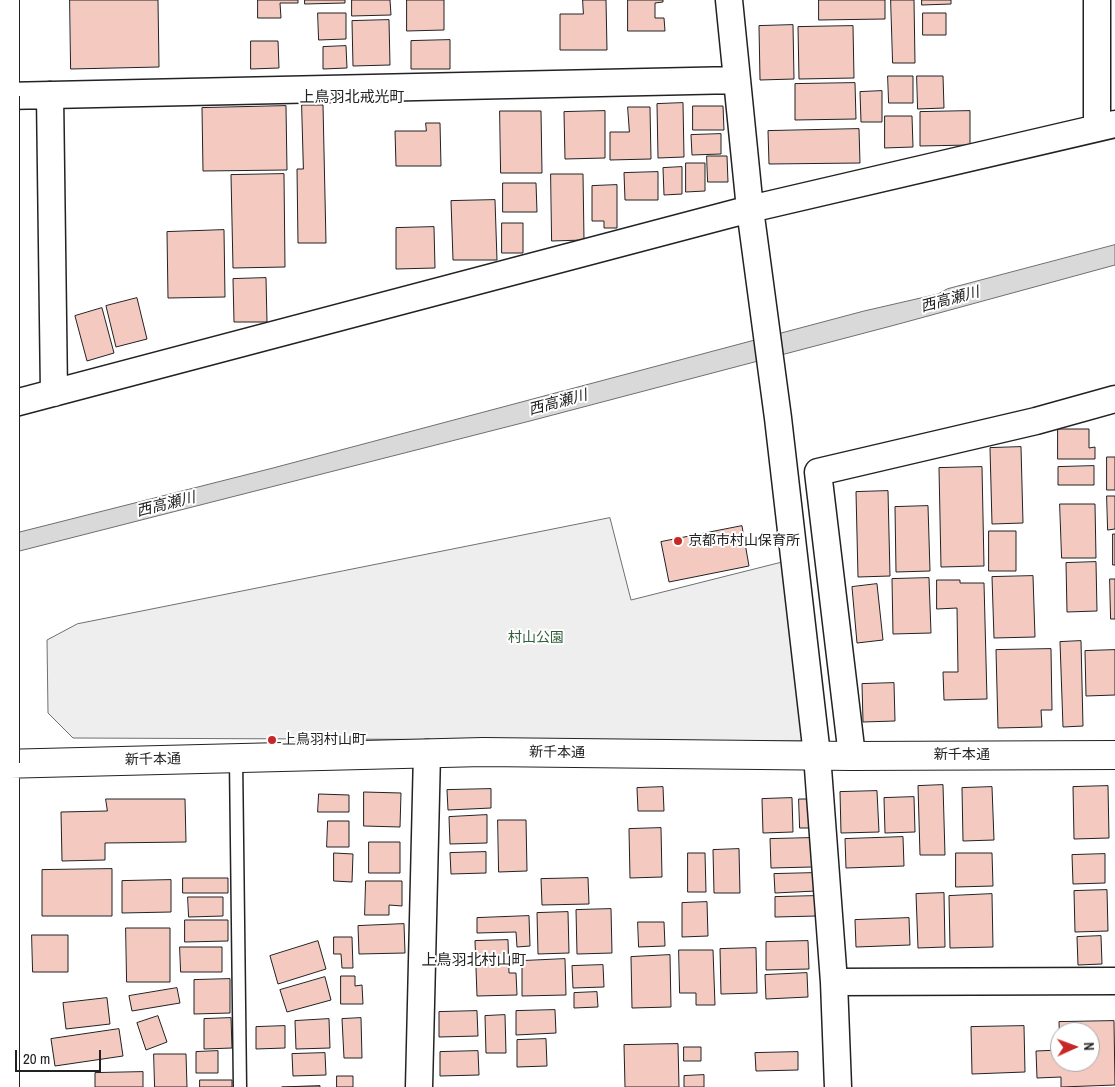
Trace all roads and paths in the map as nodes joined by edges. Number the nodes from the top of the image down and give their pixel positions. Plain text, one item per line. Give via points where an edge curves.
1 (4, 0) edge
2 (729, 0) edge
3 (1097, 0) edge
4 (737, 80) junction
5 (50, 95) junction
6 (5, 96) junction
7 (1106, 126) edge
8 (750, 209) junction
9 (54, 393) junction
10 (1115, 400) edge
11 (0, 407) edge
12 (427, 754) junction
13 (817, 755) junction
14 (1115, 755) edge
15 (852, 756) junction
16 (236, 758) junction
17 (2, 764) edge
18 (1115, 980) edge
19 (834, 982) junction
20 (5, 1087) edge
21 (240, 1087) edge
22 (419, 1087) edge
23 (838, 1087) edge

1 - 6 street
2 - 4 street
3 - 7 street
4 - 5 street
4 - 8 street
5 - 6 street
5 - 9 street
6 - 17 street, bridge
7 - 8 street
8 - 9 street
8 - 13 street
9 - 11 street
10 - 15 street via 818,472
12 - 13 street, 新千本通
12 - 16 street, 新千本通
12 - 22 street
13 - 15 street, 新千本通
13 - 19 street
14 - 15 street, 新千本通
16 - 17 street, 新千本通
16 - 21 lane
17 - 20 street
18 - 19 street
19 - 23 street

